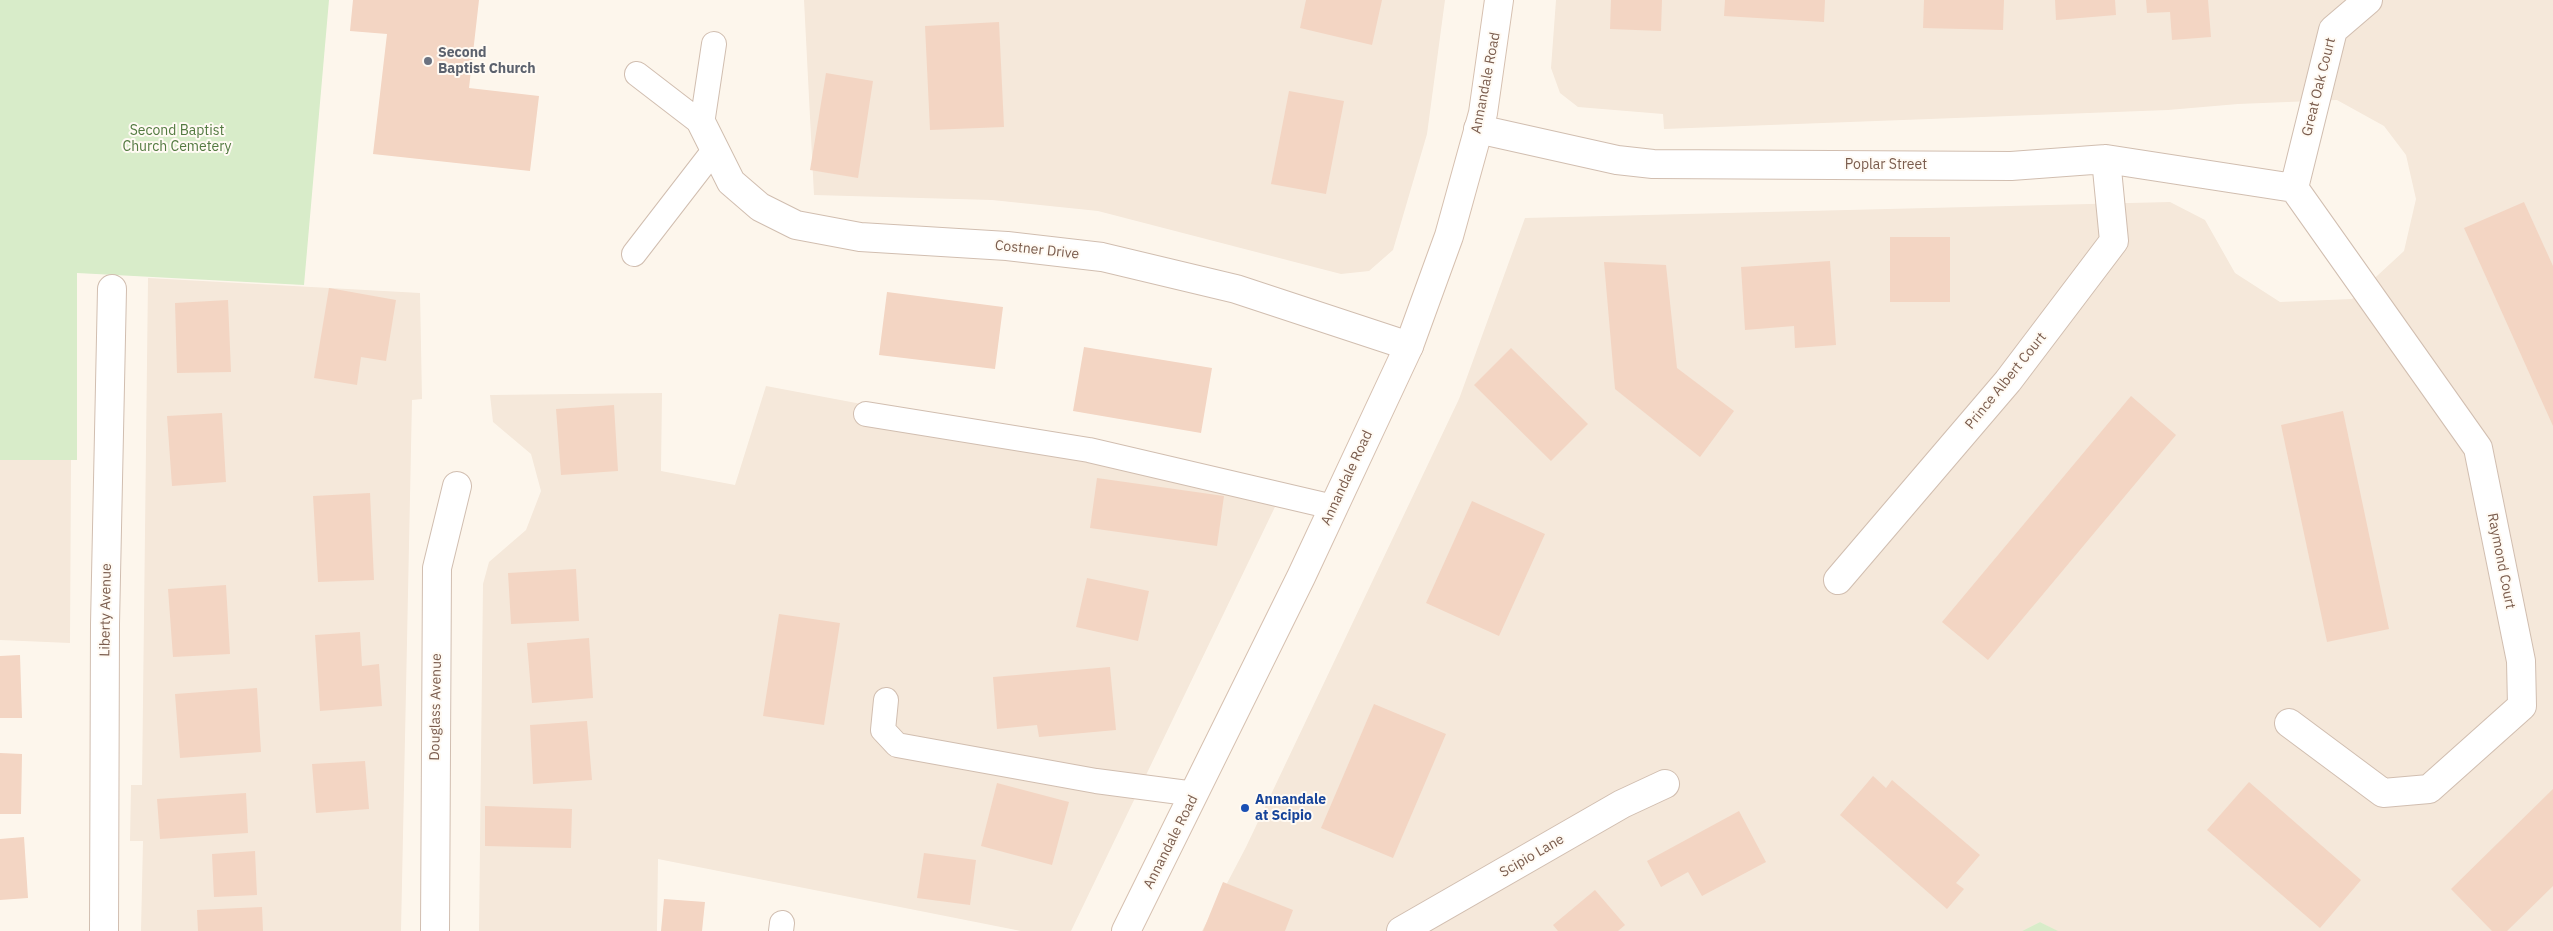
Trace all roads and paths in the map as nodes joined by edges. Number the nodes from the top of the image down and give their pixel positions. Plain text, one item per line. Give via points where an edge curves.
1 (1499, 0) edge
2 (2368, 0) edge
3 (714, 44) dead end
4 (637, 74) dead end
5 (702, 124) junction
6 (1478, 129) junction
7 (715, 149) junction
8 (2106, 159) junction
9 (2294, 188) junction
10 (634, 254) dead end
11 (112, 289) dead end
12 (1409, 346) junction
13 (866, 414) dead end
14 (457, 486) dead end
15 (1333, 507) junction
16 (1838, 580) dead end
17 (886, 700) dead end
18 (2289, 723) dead end
19 (1664, 784) dead end
20 (1195, 794) junction
21 (104, 931) edge
22 (435, 931) edge
23 (1126, 931) edge
24 (1401, 931) edge

1 - 6 street, Annandale Road
2 - 9 street, Great Oak Court via 2333,30
3 - 5 lane
4 - 5 lane
5 - 7 street, Costner Drive
6 - 8 street, Poplar Street via 1617,160 1653,164 2011,166
6 - 12 street, Annandale Road via 1449,236
7 - 10 lane
7 - 12 street, Costner Drive via 731,182 760,207 796,225 860,237 1007,246 1102,257 1236,289
8 - 9 street, Poplar Street
8 - 16 street, Prince Albert Court via 2114,241 2008,381
9 - 18 street, Raymond Court via 2478,448 2521,661 2522,706 2429,788 2383,793
11 - 21 street, Liberty Avenue via 105,624
12 - 15 street, Annandale Road
13 - 15 lane via 1089,450
14 - 22 street, Douglass Avenue via 437,568
15 - 20 street, Annandale Road
17 - 20 lane via 882,730 897,745 1096,781
19 - 24 street, Scipio Lane via 1622,804
20 - 23 street, Annandale Road

